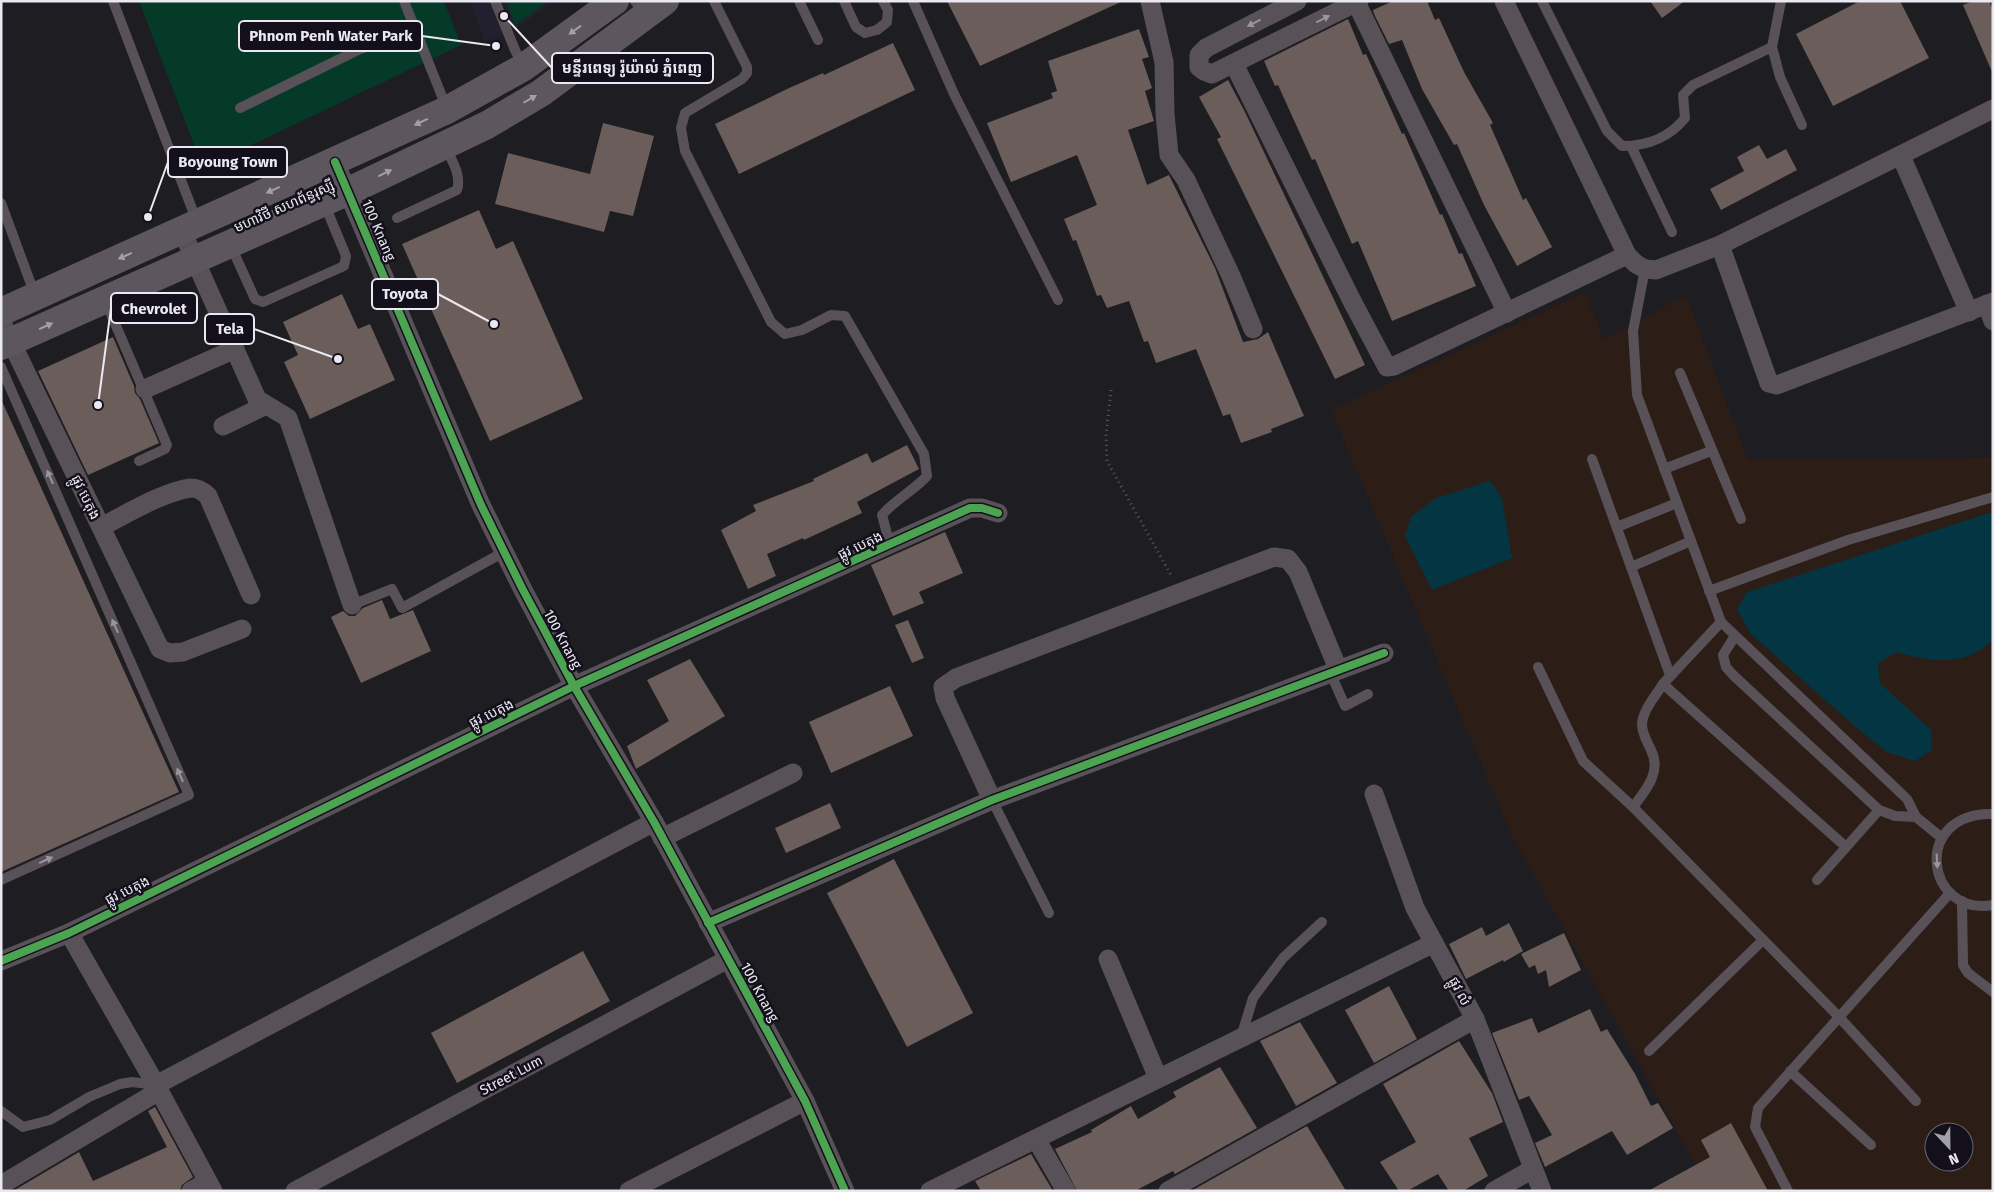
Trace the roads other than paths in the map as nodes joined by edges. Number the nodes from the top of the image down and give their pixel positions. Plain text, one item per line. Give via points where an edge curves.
1 (113, 1) edge
2 (404, 1) edge
3 (496, 1) edge
4 (615, 1) edge
5 (714, 1) edge
6 (799, 1) edge
7 (844, 1) edge
8 (883, 1) edge
9 (913, 1) edge
10 (1150, 1) edge
11 (1297, 1) edge
12 (1504, 1) edge
13 (1781, 1) edge
14 (1358, 2) edge
15 (1546, 3) edge
16 (649, 6) edge
17 (818, 40) dead end
18 (420, 42) junction
19 (1772, 47) junction
20 (1234, 64) junction
21 (524, 67) junction
22 (240, 108) dead end
23 (447, 110) junction
24 (1993, 110) edge
25 (1802, 124) dead end
26 (445, 145) junction
27 (1631, 146) junction
28 (1901, 156) junction
29 (335, 162) junction
30 (349, 191) junction
31 (323, 202) junction
32 (1, 204) edge
33 (398, 218) dead end
34 (190, 227) junction
35 (1672, 232) dead end
36 (1720, 245) junction
37 (212, 252) junction
38 (1627, 255) junction
39 (1645, 268) junction
40 (36, 296) junction
41 (105, 300) junction
42 (1058, 300) dead end
43 (1991, 309) edge
44 (1, 312) edge
45 (1969, 312) junction
46 (1507, 313) junction
47 (1252, 329) dead end
48 (5, 336) edge
49 (234, 348) junction
50 (1, 367) edge
51 (1680, 373) dead end
52 (145, 389) junction
53 (264, 406) junction
54 (224, 426) dead end
55 (1711, 451) junction
56 (1592, 459) dead end
57 (139, 461) dead end
58 (1664, 469) junction
59 (1993, 497) edge
60 (1677, 503) junction
61 (998, 513) dead end
62 (1741, 519) dead end
63 (101, 527) junction
64 (1617, 527) junction
65 (1691, 541) junction
66 (890, 545) junction
67 (504, 552) junction
68 (1631, 567) junction
69 (1709, 591) junction
70 (251, 595) dead end
71 (352, 605) joint
72 (1721, 622) junction
73 (242, 629) dead end
74 (1735, 636) junction
75 (1384, 653) dead end
76 (1538, 668) dead end
77 (1334, 671) junction
78 (1670, 675) junction
79 (1663, 684) junction
80 (574, 686) junction
81 (1368, 694) dead end
82 (793, 773) dead end
83 (1374, 794) dead end
84 (992, 800) junction
85 (1633, 807) junction
86 (1879, 810) junction
87 (1993, 814) edge
88 (1916, 817) junction
89 (658, 830) junction
90 (1942, 838) junction
91 (1846, 847) junction
92 (1, 880) edge
93 (1817, 880) dead end
94 (1950, 893) junction
95 (1962, 901) junction
96 (1993, 905) edge
97 (1049, 913) dead end
98 (1322, 922) dead end
99 (708, 923) junction
100 (69, 933) junction
101 (1763, 940) junction
102 (1434, 943) junction
103 (728, 959) junction
104 (1108, 959) dead end
105 (1, 960) edge
106 (1993, 992) edge
107 (1840, 1018) junction
108 (1475, 1019) junction
109 (1240, 1038) junction
110 (1649, 1051) dead end
111 (1790, 1071) junction
112 (1158, 1078) junction
113 (158, 1088) junction
114 (805, 1101) junction
115 (1916, 1101) dead end
116 (1, 1111) edge
117 (1036, 1138) junction
118 (1871, 1145) dead end
119 (1533, 1169) junction
120 (1, 1185) edge
121 (210, 1186) edge
122 (191, 1191) edge
123 (295, 1191) edge
124 (629, 1191) edge
125 (845, 1191) edge
126 (930, 1191) edge
127 (1066, 1191) edge
128 (1168, 1191) edge
129 (1494, 1191) edge
130 (1542, 1191) edge
131 (1788, 1191) edge

1 - 34 lane
2 - 18 lane
3 - 21 lane
4 -> 21 highway, មហាវិថី សហព័ន្ធរុស្ស៊ី
5 - 66 lane via 747,73 685,113 681,128 686,151 771,322 785,334 802,330 831,315 844,316 924,454 927,476 916,488 892,503 882,515
6 - 17 lane
7 - 8 lane via 856,27 865,33 877,30 887,22 888,10
9 - 42 lane via 954,94
10 - 47 street via 1164,62 1169,155 1186,180
11 -> 20 street via 1206,48 1198,59 1200,67 1212,74
12 - 38 street
13 - 19 lane
20 -> 14 street
14 - 46 street
15 - 27 lane via 1607,131 1622,146
26 -> 16 highway, មហាវិថី សហព័ន្ធរុស្ស៊ី via 542,93
18 - 22 lane via 391,40 360,48
18 - 23 lane
19 - 25 lane via 1780,77
19 - 27 lane via 1693,85 1683,95 1685,118 1674,131 1641,146
20 - 46 street via 1387,366 1394,366
21 - 23 highway, មហាវិថី សហព័ន្ធរុស្ស៊ី
23 -> 29 highway, មហាវិថី សហព័ន្ធរុស្ស៊ី
24 - 28 street
30 -> 26 highway, មហាវិថី សហព័ន្ធរុស្ស៊ី
26 - 33 lane via 458,175 457,190
27 - 35 lane
28 - 36 street
28 - 45 street
29 - 30 street, 100 Knang
29 -> 34 highway, មហាវិថី សហព័ន្ធរុស្ស៊ី
30 - 31 highway, មហាវិថី សហព័ន្ធរុស្ស៊ី
30 - 67 street, 100 Knang via 481,505
31 - 37 highway, មហាវិថី សហព័ន្ធរុស្ស៊ី
31 - 37 lane via 346,256 344,266 263,302 254,299
32 - 40 lane
34 - 37 street
34 -> 40 highway, មហាវិថី សហព័ន្ធរុស្ស៊ី
36 - 39 street via 1656,270
36 - 45 street via 1769,383 1777,385
37 - 41 highway, មហាវិថី សហព័ន្ធរុស្ស៊ី
37 - 49 street
38 - 39 street
38 - 46 street
39 - 58 lane via 1633,330 1634,374 1637,395
40 - 44 highway, មហាវិថី សហព័ន្ធរុស្ស៊ី
48 -> 41 highway, មហាវិថី សហព័ន្ធរុស្ស៊ី
41 - 52 lane
43 - 45 street
48 - 63 street, ផ្លូវ បេតុង
49 - 52 street
49 - 53 street via 257,399
92 -> 50 lane via 189,795
51 - 55 lane
52 - 57 lane via 167,445
53 - 54 street
53 - 71 street via 288,418
55 - 58 lane
55 - 62 lane
56 - 64 lane
58 - 60 lane
59 - 69 lane via 1848,540
60 - 64 lane
60 - 65 lane
61 - 66 street, ផ្លូវ បេតុង via 970,508
63 - 70 street via 174,493 201,489 208,496
63 - 73 street, ផ្លូវ បេតុង via 160,649 170,654 183,652
64 - 68 lane
65 - 68 lane
65 - 69 lane
66 - 80 street, ផ្លូវ បេតុង
67 - 71 lane via 402,608 392,589
67 - 80 street, 100 Knang
68 - 78 lane
69 - 72 lane
72 - 74 lane
72 - 78 lane
74 - 86 lane via 1723,654 1726,666
74 - 88 lane via 1907,799
75 - 77 street
76 - 85 lane via 1583,761
77 - 81 lane via 1345,706
77 - 84 street
77 - 84 street via 1298,572 1288,559 1274,557 1179,592 956,678 943,687 945,698
78 - 79 lane
79 - 85 lane via 1642,725 1656,769 1647,789
79 - 91 lane
80 - 89 street, 100 Knang
80 - 100 street, ផ្លូវ បេតុង
82 - 89 street
83 - 102 street, ផ្លូវ លំ via 1415,908
84 - 97 lane
84 - 99 street
85 - 101 lane
86 - 88 lane via 1895,816
86 - 91 lane
87 - 90 lane via 1972,814 1954,823
88 - 90 lane
89 - 99 street, 100 Knang
89 - 113 street
90 -> 94 lane via 1936,867
91 - 93 lane
94 - 95 lane
94 - 107 lane
95 - 96 lane via 1976,906
95 - 106 lane via 1963,965 1968,973
98 - 109 lane via 1283,958 1253,998
99 - 103 street, 100 Knang
100 - 105 street, ផ្លូវ បេតុង
100 - 113 street
101 - 107 lane
101 - 110 lane
102 - 108 street, ផ្លូវ លំ
102 - 109 street
103 - 114 street, 100 Knang
103 - 123 street, Street Lum
104 - 112 street
107 - 111 lane
107 - 115 lane
108 - 119 street, ផ្លូវ លំ
108 - 128 street
109 - 112 street
111 - 118 lane
111 - 131 lane via 1758,1108 1755,1127
112 - 117 street
113 - 116 lane via 132,1082 120,1084 50,1120 30,1126 23,1127
113 - 120 street
113 - 121 street
114 - 124 street
114 - 125 street, 100 Knang
117 - 126 street
117 - 127 street
119 - 129 street
119 - 130 street, ផ្លូវ លំ
121 - 122 street

